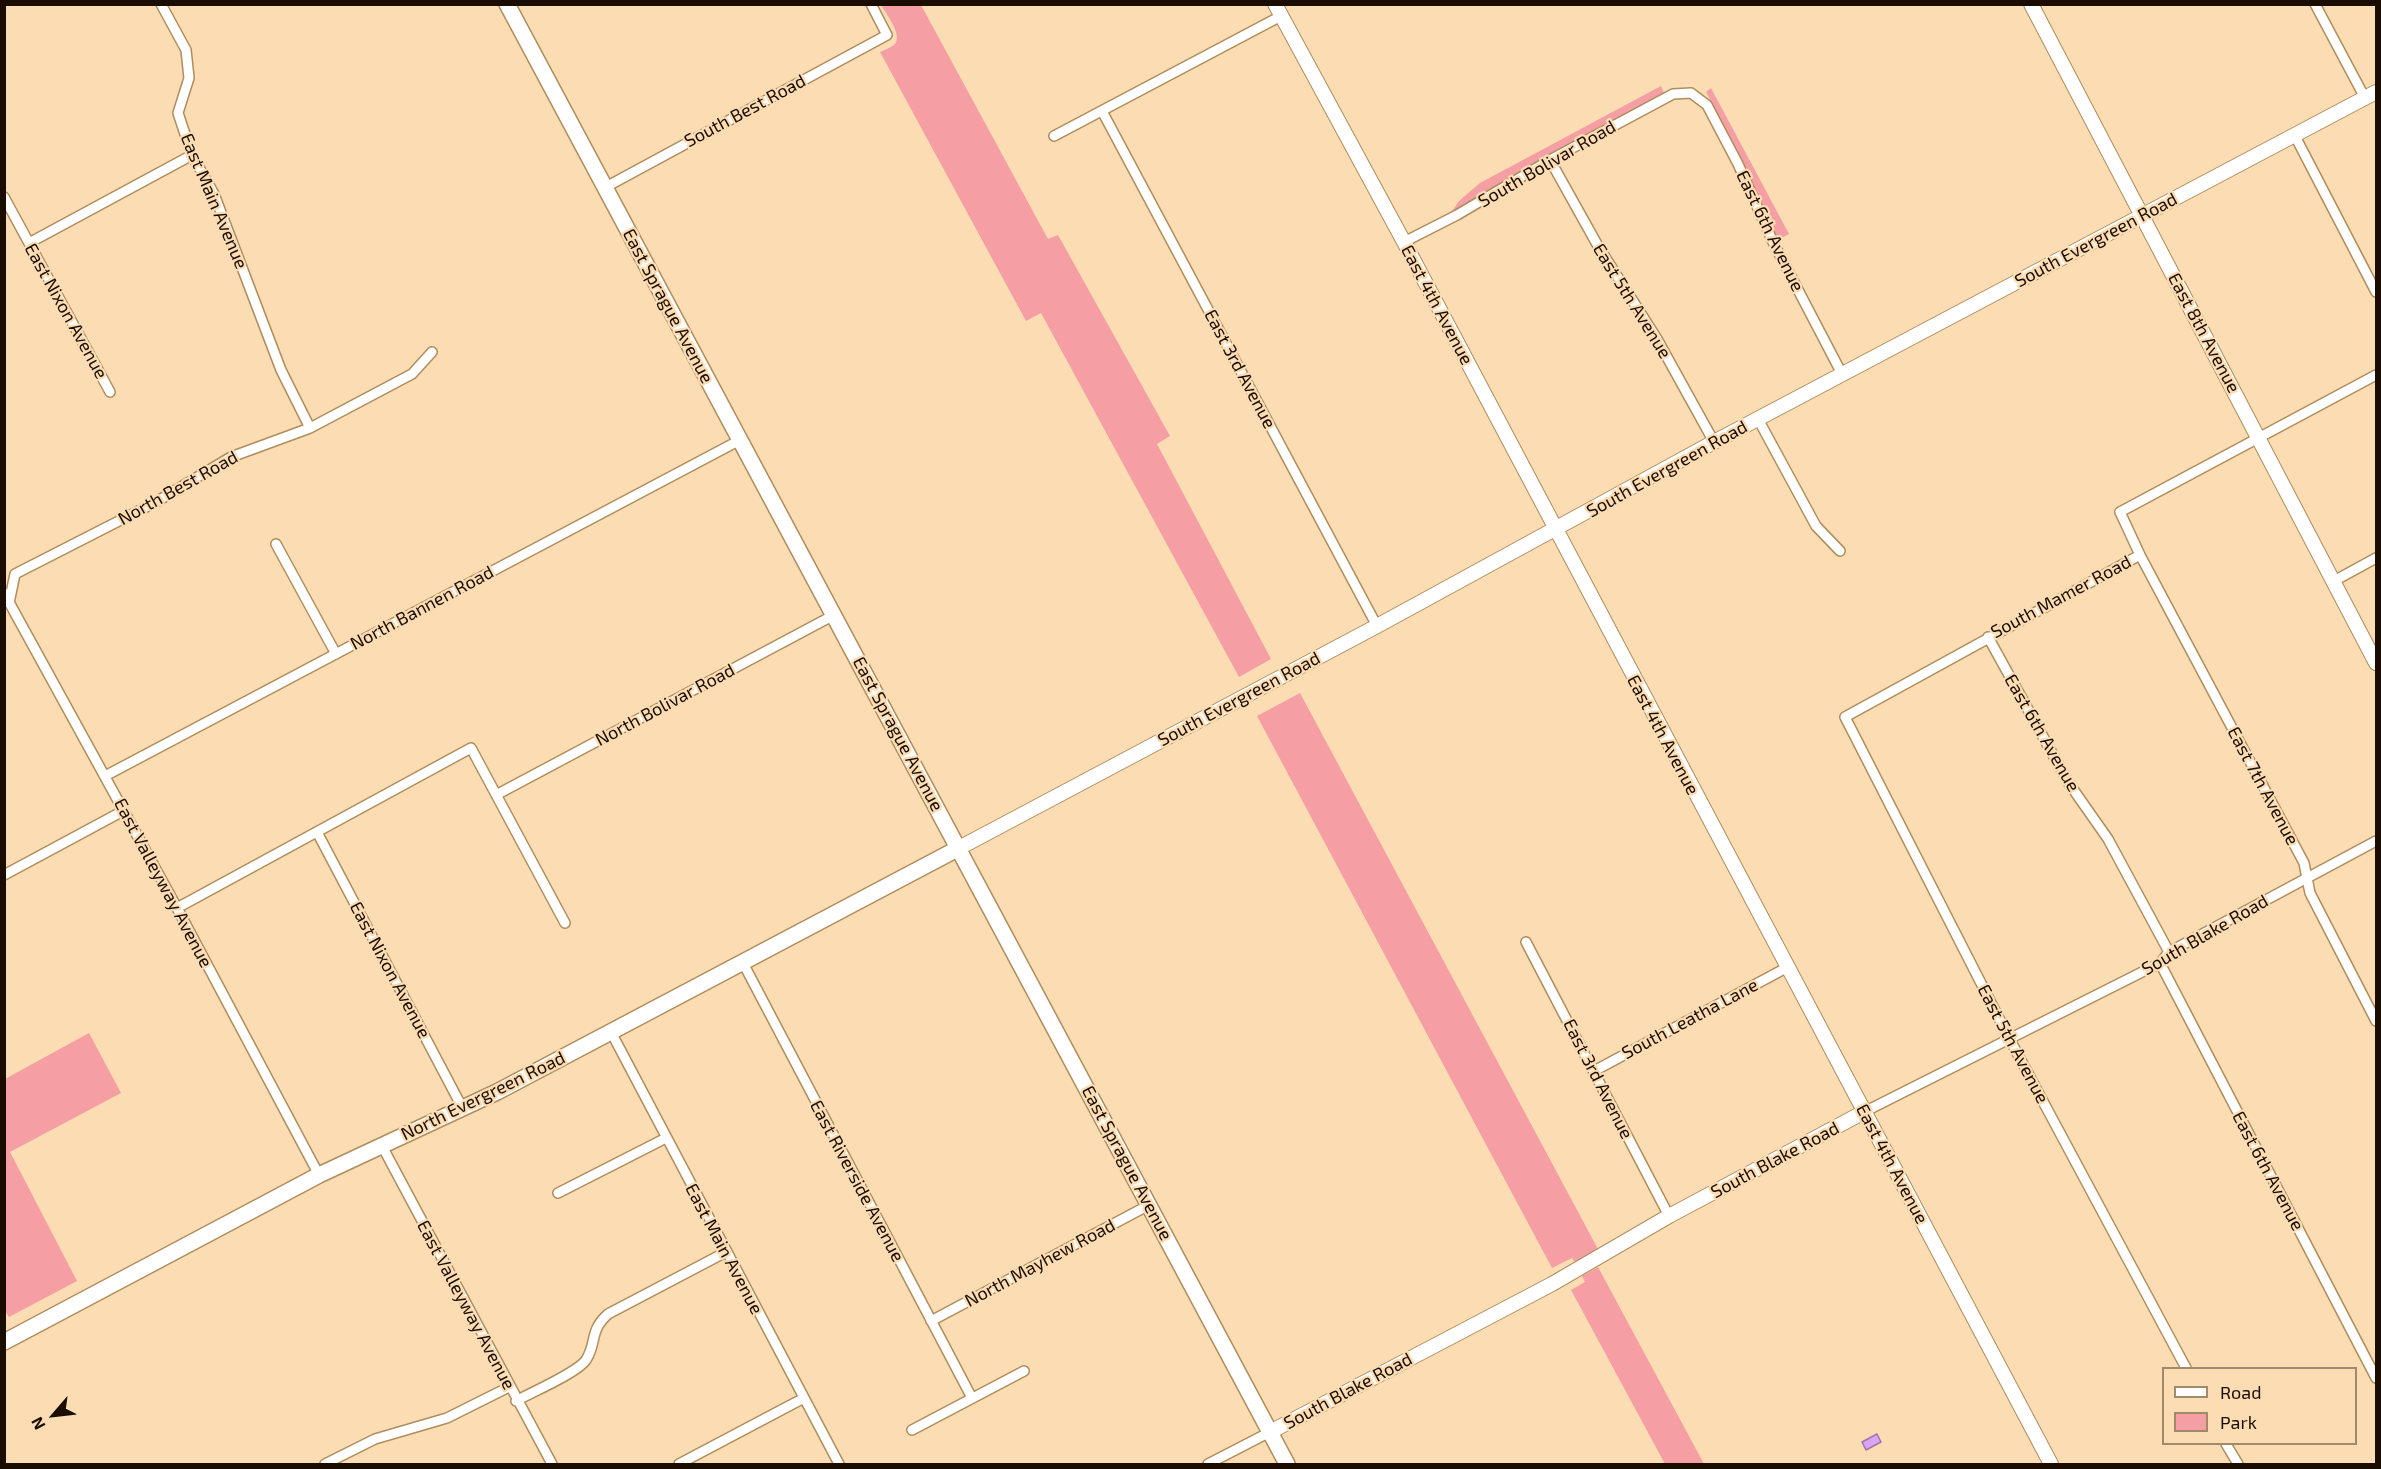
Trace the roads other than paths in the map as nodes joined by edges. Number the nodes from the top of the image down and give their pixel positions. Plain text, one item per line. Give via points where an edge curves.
1 (161, 4) edge
2 (507, 4) edge
3 (871, 4) edge
4 (2031, 4) edge
5 (2315, 4) edge
6 (1278, 10) edge
7 (1691, 93) joint
8 (2371, 95) edge
9 (1102, 111) junction
10 (1054, 136) dead end
11 (2295, 136) junction
12 (192, 154) junction
13 (1550, 160) junction
14 (604, 188) junction
15 (4, 197) edge
16 (2143, 215) junction
17 (1404, 242) junction
18 (29, 243) junction
19 (2376, 292) edge
20 (432, 352) dead end
21 (1842, 374) junction
22 (2376, 375) edge
23 (111, 392) dead end
24 (1758, 419) junction
25 (310, 428) junction
26 (2259, 439) junction
27 (740, 440) junction
28 (1714, 442) junction
29 (1555, 530) junction
30 (276, 544) dead end
31 (1840, 551) dead end
32 (2140, 555) junction
33 (2376, 558) edge
34 (2334, 581) junction
35 (4, 592) edge
36 (7, 604) edge
37 (834, 615) junction
38 (1377, 626) junction
39 (1988, 637) junction
40 (336, 654) junction
41 (2376, 663) edge
42 (1845, 717) joint
43 (105, 776) junction
44 (496, 795) junction
45 (123, 810) junction
46 (317, 832) junction
47 (2376, 841) edge
48 (959, 848) junction
49 (4, 874) edge
50 (2307, 878) junction
51 (177, 908) junction
52 (565, 923) dead end
53 (1526, 942) dead end
54 (2169, 952) junction
55 (743, 963) junction
56 (2160, 963) junction
57 (1786, 968) junction
58 (2376, 1021) edge
59 (611, 1032) junction
60 (2009, 1038) junction
61 (1594, 1071) junction
62 (463, 1109) junction
63 (1864, 1112) junction
64 (666, 1138) junction
65 (382, 1146) junction
66 (319, 1175) junction
67 (558, 1193) dead end
68 (1149, 1205) junction
69 (1669, 1216) junction
70 (726, 1252) junction
71 (932, 1321) junction
72 (4, 1342) edge
73 (2185, 1367) edge
74 (1024, 1371) dead end
75 (2376, 1378) edge
76 (509, 1387) junction
77 (804, 1398) junction
78 (972, 1398) junction
79 (516, 1401) junction
80 (912, 1430) dead end
81 (1270, 1432) junction
82 (2227, 1445) edge
83 (325, 1464) edge
84 (552, 1464) edge
85 (679, 1464) edge
86 (839, 1464) edge
87 (1208, 1464) edge
88 (1287, 1464) edge
89 (2051, 1464) edge
90 (2238, 1464) edge

1 - 12 street, East Main Avenue via 186,50 189,78 178,113
2 - 14 main road, East Sprague Avenue
3 - 14 street, South Best Road via 887,35
4 - 16 street, East 8th Avenue
5 - 8 street
6 - 9 street
6 - 17 street, East 4th Avenue
7 - 13 street, South Bolivar Road via 1673,94
7 - 21 street, East 6th Avenue via 1707,105
8 - 11 street, South Evergreen Road
9 - 10 street
9 - 38 street, East 3rd Avenue
11 - 16 street, South Evergreen Road
11 - 19 street
12 - 18 street
12 - 25 street, East Main Avenue via 214,194 281,370
13 - 17 street, South Bolivar Road
13 - 28 street, East 5th Avenue
14 - 27 main road, East Sprague Avenue
15 - 18 street, East Nixon Avenue
16 - 21 street, South Evergreen Road
16 - 26 street, East 8th Avenue
17 - 29 street, East 4th Avenue
18 - 23 street, East Nixon Avenue
20 - 25 street, North Best Road via 412,374
21 - 24 street, South Evergreen Road
22 - 26 street, South Mamer Road
24 - 28 street, South Evergreen Road
24 - 31 street via 1816,526
25 - 36 street, North Best Road via 231,457 156,502 15,574
26 - 32 street, South Mamer Road via 2120,512
26 - 34 street, East 8th Avenue
27 - 37 main road, East Sprague Avenue
27 - 40 street, North Bannen Road
28 - 29 street, South Evergreen Road
29 - 38 street, South Evergreen Road
29 - 57 street, East 4th Avenue
30 - 40 street
32 - 39 street, South Mamer Road
32 - 50 street, East 7th Avenue via 2304,863
33 - 34 street
34 - 41 street, East 8th Avenue
35 - 36 street, East Valleyway Avenue
36 - 43 street, East Valleyway Avenue
37 - 44 street, North Bolivar Road
37 - 48 main road, East Sprague Avenue
38 - 48 street, South Evergreen Road
39 - 42 street, South Mamer Road
39 - 54 street, East 6th Avenue via 2068,782 2108,838
40 - 43 street, North Bannen Road
42 - 60 street, East 5th Avenue
43 - 45 street, East Valleyway Avenue
44 - 46 street via 471,748
44 - 52 street
45 - 49 street
45 - 51 street, East Valleyway Avenue
46 - 51 street
46 - 62 street, East Nixon Avenue
47 - 50 street, South Blake Road
48 - 55 main road, North Evergreen Road
48 - 68 main road, East Sprague Avenue
50 - 54 street, South Blake Road
50 - 58 street, East 7th Avenue via 2310,894
51 - 66 street, East Valleyway Avenue
53 - 61 street, East 3rd Avenue
54 - 56 street, South Blake Road
55 - 59 main road, North Evergreen Road
55 - 71 street, East Riverside Avenue
56 - 60 street, South Blake Road
56 - 75 street, East 6th Avenue
57 - 61 street, South Leatha Lane
57 - 63 street, East 4th Avenue
59 - 62 main road, North Evergreen Road
59 - 64 street, East Main Avenue
60 - 63 street, South Blake Road
60 - 73 street, East 5th Avenue
61 - 69 street, East 3rd Avenue
62 - 65 main road, North Evergreen Road
63 - 69 street, South Blake Road
63 - 89 street, East 4th Avenue
64 - 67 street
64 - 70 street, East Main Avenue
65 - 66 main road, North Evergreen Road
65 - 76 street, East Valleyway Avenue
66 - 72 main road, North Evergreen Road
68 - 71 street, North Mayhew Road
68 - 81 main road, East Sprague Avenue
69 - 81 street, South Blake Road via 1558,1281
70 - 77 street, East Main Avenue
70 - 79 street via 608,1314 594,1331 586,1360
71 - 78 street, East Riverside Avenue
74 - 78 street
76 - 79 street, East Valleyway Avenue
76 - 83 street via 447,1418 383,1436
77 - 85 street
77 - 86 street, East Main Avenue
78 - 80 street
79 - 84 street, East Valleyway Avenue
81 - 87 street
81 - 88 main road, East Sprague Avenue
82 - 90 street

